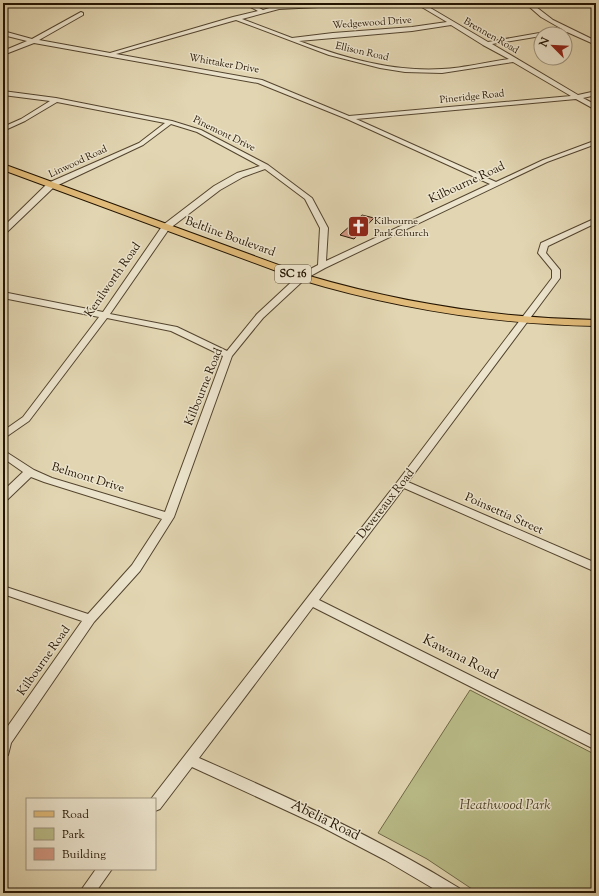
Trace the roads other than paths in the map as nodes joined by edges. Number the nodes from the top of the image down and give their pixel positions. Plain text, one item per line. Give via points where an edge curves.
1 (246, 3) edge
2 (345, 3) edge
3 (358, 3) edge
4 (418, 3) edge
5 (528, 3) edge
6 (262, 11) junction
7 (81, 14) dead end
8 (236, 18) junction
9 (451, 23) junction
10 (561, 26) edge
11 (573, 32) edge
12 (3, 33) edge
13 (533, 36) edge
14 (293, 40) junction
15 (33, 41) junction
16 (596, 43) edge
17 (486, 44) junction
18 (3, 53) edge
19 (111, 54) junction
20 (513, 60) junction
21 (3, 93) edge
22 (596, 93) edge
23 (578, 97) junction
24 (56, 100) junction
25 (596, 108) edge
26 (349, 118) junction
27 (170, 122) junction
28 (3, 129) edge
29 (596, 142) edge
30 (266, 166) junction
31 (3, 167) edge
32 (495, 184) junction
33 (51, 185) junction
34 (596, 220) edge
35 (166, 227) junction
36 (3, 230) edge
37 (322, 266) junction
38 (302, 277) junction
39 (3, 296) edge
40 (105, 315) junction
41 (524, 321) junction
42 (596, 323) edge
43 (228, 355) junction
44 (3, 436) edge
45 (3, 454) edge
46 (30, 472) junction
47 (402, 483) junction
48 (3, 497) edge
49 (169, 517) junction
50 (596, 568) edge
51 (3, 590) edge
52 (311, 601) junction
53 (90, 619) junction
54 (4, 744) edge
55 (596, 744) edge
56 (190, 760) junction
57 (156, 804) edge
58 (104, 870) edge
59 (86, 893) edge
60 (454, 893) edge

1 - 6 street
2 - 3 street
2 - 6 street via 279,7
4 - 9 street, Brennen Road
5 - 10 street
6 - 8 street
7 - 15 street
8 - 14 street, Ellison Road
8 - 19 street
9 - 14 street, Wedgewood Drive via 407,31 343,33
9 - 17 street, Brennen Road
11 - 16 street
12 - 15 street, Whittaker Drive
13 - 17 street
14 - 20 street, Ellison Road via 349,61 401,70 455,70
15 - 18 street
15 - 19 street, Whittaker Drive
17 - 20 street, Brennen Road
19 - 26 street, Whittaker Drive via 260,81
20 - 23 street, Brennen Road
21 - 24 street, Pinemont Drive
22 - 23 street, Pineridge Road
23 - 25 street, Brennen Road
23 - 26 street, Pineridge Road
24 - 27 street, Pinemont Drive
24 - 28 street
26 - 32 street, Whittaker Drive
27 - 30 street, Pinemont Drive via 199,131
27 - 33 street, Linwood Road via 142,144
29 - 32 street, Kilbourne Road via 545,161
30 - 35 street, Kenilworth Road via 240,175 217,188
30 - 37 street, Pinemont Drive via 308,198 324,228
31 - 33 main road, Beltline Boulevard / SC 16
32 - 37 street, Kilbourne Road
33 - 35 main road, Beltline Boulevard / SC 16
33 - 36 street, Linwood Road
34 - 41 street, Devereaux Road via 544,245 542,255 556,270 557,276
35 - 38 main road, Beltline Boulevard / SC 16
35 - 40 street, Kenilworth Road
37 - 38 street, Kilbourne Road
38 - 41 main road, Beltline Boulevard / SC 16 via 349,292 417,307
38 - 43 street, Kilbourne Road via 260,316
39 - 40 street
40 - 43 street via 174,329
40 - 44 street, Kenilworth Road via 26,419
41 - 42 main road, Beltline Boulevard / SC 16
41 - 47 street, Devereaux Road
43 - 49 street, Kilbourne Road
45 - 46 street, Belmont Drive
46 - 48 street
46 - 49 street, Belmont Drive via 48,480
47 - 50 street, Poinsettia Street
47 - 52 street, Devereaux Road
49 - 53 street, Kilbourne Road via 136,568
51 - 53 street
52 - 55 street, Kawana Road
52 - 56 street, Devereaux Road
53 - 54 street, Kilbourne Road
56 - 57 street, Devereaux Road
56 - 60 street, Abelia Road via 367,842
58 - 59 street

